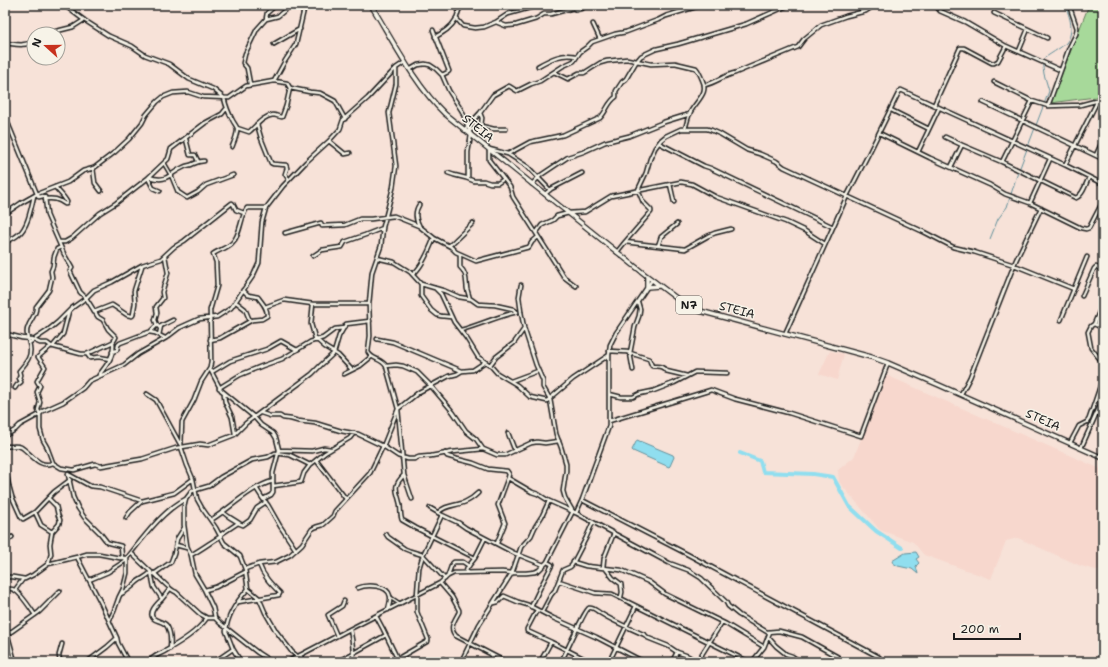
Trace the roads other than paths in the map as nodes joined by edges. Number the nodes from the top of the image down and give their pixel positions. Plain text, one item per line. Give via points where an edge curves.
1 (64, 5) edge
2 (276, 5) edge
3 (292, 5) edge
4 (305, 5) edge
5 (371, 5) edge
6 (464, 5) edge
7 (540, 5) edge
8 (702, 5) edge
9 (789, 5) edge
10 (875, 5) edge
11 (932, 5) edge
12 (1069, 5) edge
13 (583, 8) dead end
14 (994, 13) dead end
15 (456, 18) junction
16 (266, 19) junction
17 (84, 20) junction
18 (496, 22) junction
19 (593, 24) dead end
20 (66, 29) edge
21 (300, 29) junction
22 (1028, 29) junction
23 (433, 30) dead end
24 (435, 37) junction
25 (1047, 38) dead end
26 (600, 39) junction
27 (5, 42) edge
28 (274, 44) dead end
29 (26, 45) edge
30 (1006, 46) junction
31 (1018, 51) junction
32 (576, 56) junction
33 (406, 62) junction
34 (636, 62) junction
35 (538, 66) dead end
36 (396, 68) junction
37 (411, 69) junction
38 (1060, 70) junction
39 (554, 72) junction
40 (442, 75) junction
41 (274, 81) junction
42 (994, 82) dead end
43 (250, 84) junction
44 (705, 84) junction
45 (290, 88) junction
46 (224, 98) junction
47 (1103, 99) edge
48 (1098, 100) junction
49 (1032, 101) junction
50 (983, 102) dead end
51 (934, 105) junction
52 (1048, 106) junction
53 (940, 108) junction
54 (226, 109) junction
55 (891, 110) junction
56 (480, 114) junction
57 (690, 114) junction
58 (5, 116) edge
59 (345, 119) junction
60 (1022, 121) junction
61 (257, 124) junction
62 (468, 125) junction
63 (480, 126) junction
64 (237, 128) junction
65 (506, 129) dead end
66 (685, 129) junction
67 (929, 129) junction
68 (464, 130) junction
69 (470, 130) junction
70 (879, 133) junction
71 (471, 135) junction
72 (945, 137) dead end
73 (186, 138) junction
74 (1103, 140) edge
75 (329, 141) junction
76 (1012, 142) junction
77 (658, 143) junction
78 (962, 145) junction
79 (1075, 145) junction
80 (232, 147) dead end
81 (488, 149) junction
82 (918, 152) junction
83 (350, 153) dead end
84 (508, 154) junction
85 (1096, 155) junction
86 (1050, 159) junction
87 (1103, 159) edge
88 (198, 161) junction
89 (204, 161) dead end
90 (1002, 162) junction
91 (164, 163) junction
92 (1065, 165) junction
93 (950, 167) junction
94 (93, 168) junction
95 (448, 172) dead end
96 (582, 173) dead end
97 (171, 175) junction
98 (232, 175) dead end
99 (148, 177) junction
100 (1089, 177) junction
101 (468, 178) junction
102 (538, 178) junction
103 (504, 179) junction
104 (289, 180) junction
105 (1040, 180) junction
106 (532, 184) junction
107 (670, 184) junction
108 (1103, 184) edge
109 (56, 187) junction
110 (550, 190) junction
111 (101, 191) dead end
112 (160, 191) dead end
113 (638, 191) junction
114 (545, 194) junction
115 (36, 195) junction
116 (847, 196) junction
117 (45, 199) junction
118 (674, 202) dead end
119 (1103, 202) edge
120 (1030, 204) junction
121 (419, 205) dead end
122 (266, 208) junction
123 (1041, 208) junction
124 (1098, 211) junction
125 (1102, 211) dead end
126 (244, 213) junction
127 (5, 214) edge
128 (569, 214) junction
129 (386, 216) junction
130 (473, 223) dead end
131 (677, 224) dead end
132 (419, 226) junction
133 (833, 227) junction
134 (383, 228) junction
135 (731, 229) dead end
136 (285, 233) dead end
137 (536, 233) junction
138 (538, 237) junction
139 (434, 238) junction
140 (5, 242) edge
141 (60, 242) junction
142 (625, 242) junction
143 (825, 244) junction
144 (449, 246) junction
145 (658, 246) junction
146 (60, 247) junction
147 (617, 252) junction
148 (460, 254) junction
149 (165, 256) junction
150 (313, 256) dead end
151 (1087, 257) dead end
152 (377, 258) junction
153 (142, 265) junction
154 (1014, 265) junction
155 (1103, 270) edge
156 (413, 274) junction
157 (647, 276) junction
158 (652, 280) junction
159 (421, 284) junction
160 (521, 286) dead end
161 (576, 286) dead end
162 (659, 286) junction
163 (647, 287) junction
164 (436, 288) junction
165 (1074, 289) junction
166 (243, 290) junction
167 (1082, 296) dead end
168 (86, 298) junction
169 (471, 300) junction
170 (638, 301) junction
171 (236, 302) junction
172 (1103, 303) edge
173 (313, 304) junction
174 (369, 304) junction
175 (265, 307) junction
176 (70, 311) junction
177 (94, 312) junction
178 (519, 312) junction
179 (452, 317) junction
180 (210, 318) junction
181 (173, 320) dead end
182 (1061, 320) dead end
183 (250, 321) junction
184 (370, 321) junction
185 (1094, 324) junction
186 (157, 325) junction
187 (160, 328) junction
188 (344, 328) junction
189 (524, 328) junction
190 (1103, 328) edge
191 (461, 330) junction
192 (151, 332) junction
193 (159, 334) junction
194 (785, 334) junction
195 (10, 335) dead end
196 (166, 338) junction
197 (28, 339) junction
198 (378, 339) dead end
199 (34, 340) junction
200 (210, 340) junction
201 (317, 340) junction
202 (113, 342) junction
203 (30, 343) junction
204 (52, 346) junction
205 (297, 350) junction
206 (609, 351) junction
207 (112, 352) junction
208 (334, 353) junction
209 (630, 353) junction
210 (87, 354) junction
211 (609, 355) junction
212 (372, 357) junction
213 (110, 359) junction
214 (486, 362) junction
215 (888, 363) junction
216 (1103, 363) edge
217 (490, 365) junction
218 (386, 366) junction
219 (210, 368) junction
220 (352, 370) junction
221 (633, 370) dead end
222 (462, 371) junction
223 (538, 371) junction
224 (212, 372) junction
225 (727, 373) dead end
226 (344, 374) dead end
227 (688, 376) junction
228 (98, 377) junction
229 (1103, 378) edge
230 (510, 381) junction
231 (431, 386) junction
232 (15, 388) dead end
233 (219, 388) junction
234 (224, 393) junction
235 (147, 394) dead end
236 (609, 394) junction
237 (961, 394) junction
238 (550, 399) junction
239 (1103, 399) edge
240 (398, 409) junction
241 (261, 412) junction
242 (40, 414) junction
243 (254, 417) junction
244 (610, 421) junction
245 (354, 433) junction
246 (508, 433) dead end
247 (235, 434) junction
248 (5, 436) edge
249 (558, 441) junction
250 (1070, 443) junction
251 (5, 446) edge
252 (181, 446) junction
253 (383, 446) junction
254 (1081, 448) junction
255 (331, 449) junction
256 (483, 449) junction
257 (279, 450) junction
258 (515, 451) junction
259 (278, 454) junction
260 (445, 454) junction
261 (402, 457) junction
262 (1103, 458) edge
263 (316, 460) junction
264 (53, 463) junction
265 (310, 465) junction
266 (5, 466) edge
267 (67, 470) junction
268 (68, 474) junction
269 (404, 475) junction
270 (508, 478) junction
271 (193, 479) junction
272 (70, 480) junction
273 (273, 481) junction
274 (273, 486) junction
275 (256, 488) junction
276 (195, 490) junction
277 (478, 493) dead end
278 (48, 498) junction
279 (186, 499) junction
280 (263, 499) junction
281 (346, 499) junction
282 (412, 499) dead end
283 (582, 500) junction
284 (142, 501) junction
285 (548, 501) junction
286 (266, 502) junction
287 (430, 508) dead end
288 (35, 512) junction
289 (223, 512) junction
290 (574, 512) junction
291 (438, 513) junction
292 (442, 515) junction
293 (126, 518) dead end
294 (211, 520) junction
295 (593, 522) junction
296 (239, 523) junction
297 (184, 528) junction
298 (52, 532) junction
299 (386, 534) dead end
300 (614, 534) junction
301 (220, 536) junction
302 (431, 536) junction
303 (12, 537) dead end
304 (485, 538) junction
305 (5, 543) edge
306 (497, 543) junction
307 (176, 545) junction
308 (188, 548) junction
309 (296, 550) junction
310 (131, 553) junction
311 (423, 554) junction
312 (518, 554) junction
313 (191, 555) junction
314 (77, 557) junction
315 (122, 558) junction
316 (127, 558) junction
317 (475, 558) junction
318 (547, 562) junction
319 (573, 562) junction
320 (48, 564) junction
321 (259, 564) junction
322 (544, 565) junction
323 (469, 566) junction
324 (604, 568) junction
325 (245, 571) junction
326 (466, 572) junction
327 (512, 573) junction
328 (153, 574) junction
329 (5, 576) edge
330 (446, 578) junction
331 (23, 579) junction
332 (90, 580) junction
333 (559, 581) junction
334 (440, 583) junction
335 (358, 588) dead end
336 (170, 589) junction
337 (248, 589) junction
338 (5, 590) edge
339 (16, 590) junction
340 (205, 590) junction
341 (60, 591) dead end
342 (121, 594) junction
343 (417, 595) junction
344 (259, 598) junction
345 (391, 598) junction
346 (621, 598) junction
347 (162, 599) junction
348 (344, 601) dead end
349 (238, 602) junction
350 (494, 603) junction
351 (400, 604) junction
352 (636, 606) junction
353 (531, 607) junction
354 (388, 610) junction
355 (537, 610) junction
356 (542, 612) junction
357 (34, 615) junction
358 (376, 616) junction
359 (207, 618) junction
360 (215, 618) junction
361 (109, 621) junction
362 (722, 622) junction
363 (5, 625) edge
364 (626, 626) junction
365 (226, 628) junction
366 (577, 628) junction
367 (350, 629) junction
368 (770, 632) junction
369 (8, 634) junction
370 (386, 635) junction
371 (337, 636) junction
372 (768, 637) junction
373 (117, 638) junction
374 (551, 642) junction
375 (710, 642) junction
376 (470, 643) junction
377 (62, 644) dead end
378 (764, 646) junction
379 (616, 647) junction
380 (170, 649) junction
381 (233, 649) junction
382 (567, 650) junction
383 (677, 652) junction
384 (353, 653) junction
385 (492, 655) junction
386 (298, 656) junction
387 (879, 657) dead end
388 (397, 658) junction
389 (584, 658) junction
390 (838, 658) dead end
391 (442, 659) dead end
392 (15, 662) edge
393 (60, 662) edge
394 (87, 662) edge
395 (128, 662) edge
396 (149, 662) edge
397 (214, 662) edge
398 (241, 662) edge
399 (272, 662) edge
400 (287, 662) edge
401 (304, 662) edge
402 (337, 662) edge
403 (354, 662) edge
404 (398, 662) edge
405 (438, 662) edge
406 (461, 662) edge
407 (489, 662) edge
408 (506, 662) edge
409 (540, 662) edge
410 (561, 662) edge
411 (584, 662) edge
412 (591, 662) edge
413 (609, 662) edge
414 (644, 662) edge
415 (672, 662) edge
416 (697, 662) edge
417 (751, 662) edge
418 (800, 662) edge

1 - 17 street
2 - 16 street via 266,15
3 - 16 street via 278,16
4 - 21 street
5 - 33 main road, STEIA / N7
6 - 15 street via 458,10
7 - 18 street via 508,14
8 - 26 street
9 - 34 street via 746,24 654,50 641,56
10 - 44 street via 866,11 821,25 798,47
11 - 30 street
12 - 38 street via 1077,28
13 - 18 street via 544,14 536,20 516,25 506,26
14 - 22 street
15 - 18 street via 463,26 475,28 484,28
15 - 24 street via 449,29
16 - 43 street via 257,29 245,54 244,63
17 - 20 street
17 - 46 street via 115,40 172,66 189,79 213,89
19 - 26 street
21 - 28 street
21 - 41 street via 296,44
22 - 25 street
22 - 31 street
23 - 24 street
24 - 40 street via 450,71
26 - 32 street via 590,42
27 - 29 street
30 - 31 street
30 - 51 street via 998,61 994,63 960,48
31 - 38 street
32 - 35 street via 554,57
32 - 39 street via 574,61
33 - 36 street
33 - 37 main road, STEIA / N7
34 - 39 street via 626,59 604,61 568,79
34 - 44 street via 675,63 696,68
34 - 84 street via 616,91 616,97 610,101 600,118 563,135 530,142
36 - 59 street
36 - 129 street via 396,84 389,116 396,166
37 - 40 street via 420,64 427,64
37 - 68 main road, STEIA / N7 via 432,100
38 - 52 street
39 - 56 street via 517,91 508,87 494,95
40 - 62 street
41 - 43 street
41 - 45 street via 287,83
42 - 49 street
43 - 46 street via 230,98
44 - 57 street via 703,93
45 - 59 street via 321,93 336,102
45 - 61 street via 282,117 269,116
46 - 54 street
46 - 94 street via 203,97 188,92 163,97 129,139
47 - 48 street
48 - 52 street via 1080,105
48 - 79 street
49 - 52 street
49 - 60 street
50 - 60 street
51 - 53 street
51 - 55 street via 901,90
53 - 67 street
53 - 76 street
54 - 64 street
54 - 73 street
55 - 67 street
55 - 70 street
56 - 62 street
56 - 63 street
57 - 66 street
57 - 102 street via 568,157
58 - 115 street
59 - 75 street
60 - 76 street
60 - 79 street
61 - 64 street via 249,132
61 - 104 street via 271,163 286,165
62 - 68 street
62 - 69 street
63 - 65 street
63 - 69 street
64 - 80 street
66 - 77 street via 666,136
66 - 116 street via 706,129 715,132 747,150 776,161
67 - 82 street
68 - 71 main road, STEIA / N7
69 - 71 street
70 - 82 street
70 - 116 street
71 - 81 main road, STEIA / N7
71 - 101 street
72 - 78 street
73 - 88 street via 190,155 195,155
73 - 91 street via 172,149
74 - 85 street
75 - 83 street via 345,154
75 - 104 street
76 - 86 street
76 - 90 street
77 - 113 street
77 - 133 street
78 - 90 street
78 - 93 street
79 - 85 street
79 - 92 street
81 - 84 street
81 - 103 street via 489,160
81 - 106 main road, STEIA / N7
82 - 93 street
84 - 102 street via 525,165
85 - 87 street
86 - 92 street
86 - 105 street
88 - 89 street
88 - 97 street via 191,166 184,166
90 - 105 street
91 - 97 street
91 - 99 street
92 - 100 street
93 - 120 street
94 - 109 street
94 - 111 street via 95,183
95 - 101 street
96 - 110 street
97 - 98 street via 178,192 187,198 206,185
97 - 99 street via 159,179
99 - 112 street via 153,188
99 - 141 street via 72,238
100 - 105 street via 1078,198
100 - 108 street
101 - 103 street via 497,184
102 - 106 street
102 - 110 street
103 - 137 street
104 - 122 street
105 - 120 street
106 - 114 main road, STEIA / N7
107 - 113 street
107 - 118 street
107 - 143 street via 682,182 696,185 716,197 786,222
109 - 115 street
109 - 117 street via 65,198 66,204 54,198
110 - 114 street
113 - 128 street via 611,196 585,212
113 - 142 street via 651,212
114 - 128 main road, STEIA / N7
115 - 117 street via 44,196
115 - 127 street
115 - 140 street via 29,218 21,232
116 - 133 street
116 - 154 street via 953,247
117 - 141 street via 47,215
119 - 124 street
120 - 123 street
121 - 132 street via 416,210 416,221
122 - 126 street via 248,208
122 - 166 street via 262,222 259,263
123 - 124 street via 1086,229
123 - 154 street
124 - 125 street
126 - 149 street via 236,210 232,203
126 - 180 street via 233,242 213,254 218,286
128 - 137 street via 557,216 542,225
128 - 147 main road, STEIA / N7
129 - 132 street
129 - 134 street
129 - 136 street via 345,225 322,226 320,223
130 - 144 street
131 - 145 street via 661,237
132 - 139 street
133 - 143 street
134 - 150 street via 345,242 342,247 322,250
134 - 152 street
135 - 145 street via 715,232 685,249
137 - 138 street
138 - 148 street via 529,247 478,261
138 - 161 street via 564,277
139 - 144 street
139 - 156 street via 424,261
141 - 146 street
142 - 145 street
142 - 147 street
143 - 194 street
144 - 148 street
146 - 168 street via 72,268 70,271 78,289
146 - 197 street via 54,257 50,288 36,307 37,310 27,328
147 - 157 main road, STEIA / N7
148 - 169 street via 460,266 467,279 467,290
149 - 153 street
149 - 186 street via 168,273 162,292 163,298 156,307
151 - 165 street
152 - 156 street via 394,262
152 - 174 street via 372,272
153 - 168 street via 94,290
153 - 177 street via 133,292 132,316 112,305
154 - 165 street
154 - 237 street
155 - 167 street via 1096,267 1094,269
156 - 159 street
157 - 158 main road, STEIA / N7
157 - 163 main road
158 - 162 main road, STEIA / N7
158 - 163 street
159 - 164 street
159 - 179 street via 421,296 431,310 437,315
160 - 178 street
162 - 163 main road
162 - 194 main road, STEIA / N7 via 680,301 700,310
163 - 170 street
164 - 169 street
164 - 179 street
165 - 182 street
166 - 171 street
166 - 175 street via 248,295 258,297
168 - 176 street
168 - 177 street
169 - 178 street via 478,304 495,305
170 - 206 street via 616,333
170 - 209 street via 639,316
171 - 180 street via 230,309
171 - 183 street via 245,309
172 - 185 street
173 - 174 street
173 - 175 street via 284,300
173 - 201 street via 311,327
174 - 184 street
175 - 183 street via 267,316
176 - 199 street
176 - 204 street via 63,334
177 - 202 street via 115,335
178 - 189 street
178 - 191 street via 505,314
179 - 191 street
180 - 196 street via 199,319 179,328
180 - 200 street
181 - 187 street
183 - 200 street via 220,338
184 - 188 street via 347,323
184 - 212 street via 368,352
185 - 190 street
185 - 216 street via 1088,332 1090,346
186 - 187 street
186 - 192 street
187 - 193 street
188 - 201 street via 333,330
188 - 208 street
189 - 217 street via 514,343
189 - 223 street
191 - 214 street via 476,355
192 - 193 street
192 - 207 street via 120,343 117,350
193 - 196 street
194 - 215 main road, STEIA / N7
195 - 197 street
196 - 228 street via 117,369
197 - 199 street
197 - 203 street
198 - 222 street via 393,342
199 - 203 street
199 - 204 street
200 - 219 street
201 - 205 street
201 - 208 street
202 - 207 street
202 - 210 street
203 - 232 street via 29,360 19,372 21,382
204 - 210 street
204 - 242 street via 38,357 44,365 37,392
205 - 224 street via 281,341 230,361
205 - 233 street via 282,359 240,375
206 - 209 street
206 - 211 street
207 - 213 street
208 - 220 street
208 - 241 street via 308,378
209 - 221 street
209 - 227 street via 649,359 652,366 661,366 666,371
210 - 213 street via 90,358
211 - 236 street
211 - 238 street via 573,379
212 - 218 street
212 - 220 street
213 - 228 street
214 - 217 street
214 - 222 street via 473,370
215 - 237 main road, STEIA / N7
215 - 244 street via 861,436 789,413 735,400 711,390
217 - 230 street
218 - 231 street via 396,365 412,369
218 - 240 street
219 - 224 street
219 - 252 street via 182,422
220 - 226 street
222 - 231 street
223 - 230 street
223 - 238 street
224 - 233 street
225 - 227 street via 699,372
227 - 236 street via 634,396 621,397
228 - 242 street via 63,402
229 - 250 street via 1089,419 1079,426
230 - 238 street via 532,398 545,402
231 - 240 street via 416,394
231 - 256 street
233 - 234 street
234 - 243 street
234 - 247 street
235 - 252 street via 156,400
236 - 244 street
237 - 250 main road, STEIA / N7
238 - 249 street
239 - 254 street
240 - 253 street
240 - 261 street
241 - 243 street
241 - 245 street
242 - 248 street
242 - 264 street via 42,440
243 - 247 street
243 - 257 street via 274,434
244 - 283 street
245 - 253 street
245 - 255 street
246 - 258 street
247 - 252 street via 208,445
249 - 258 street via 531,443
249 - 290 street via 566,464 563,491
250 - 254 main road, STEIA / N7
251 - 264 street via 21,447 45,464
252 - 267 street via 142,459
252 - 271 street
253 - 261 street
253 - 281 street via 370,473
254 - 262 main road, STEIA / N7
255 - 257 street
255 - 263 street
256 - 258 street via 501,455
256 - 260 street
257 - 259 street
259 - 265 street via 290,455
259 - 273 street
259 - 276 street via 249,462 209,486
260 - 261 street via 414,459
260 - 270 street via 488,469 508,471
261 - 269 street
263 - 265 street
263 - 281 street
264 - 267 street
265 - 274 street via 301,482
266 - 288 street via 12,497 21,517
267 - 268 street
268 - 272 street
268 - 284 street via 90,486
269 - 282 street
269 - 302 street via 397,483 396,489 401,518
270 - 285 street
270 - 306 street via 498,505 505,523
271 - 276 street
271 - 284 street via 172,494
272 - 278 street
272 - 315 street via 73,497 84,518 107,542 121,546
273 - 274 street
273 - 275 street
274 - 280 street via 272,493
275 - 280 street
275 - 289 street
276 - 279 street
276 - 294 street via 201,506
277 - 291 street via 463,503 443,508
278 - 288 street
278 - 298 street via 56,506 60,520
279 - 297 street via 183,510
279 - 310 street via 162,517
280 - 286 street
281 - 309 street via 323,525 312,529
283 - 290 street
283 - 387 street
284 - 293 street
285 - 290 street
285 - 312 street via 531,536
286 - 296 street via 257,508 250,520 243,525
286 - 309 street
287 - 291 street
288 - 298 street via 41,525
289 - 294 street
289 - 296 street
290 - 295 street
290 - 318 street
291 - 292 street
292 - 302 street
292 - 304 street
294 - 301 street
295 - 300 street
295 - 319 street
296 - 301 street
297 - 307 street
297 - 308 street
298 - 320 street
299 - 311 street via 410,551
300 - 324 street via 604,558
300 - 368 street via 701,578 739,615
301 - 313 street
301 - 325 street via 225,544 240,556
302 - 311 street
302 - 317 street
303 - 305 street
304 - 306 street
304 - 317 street
306 - 312 street
307 - 308 street
307 - 328 street via 171,562
308 - 313 street
309 - 321 street via 276,562
310 - 316 street
310 - 328 street
311 - 330 street
311 - 343 street via 419,567
312 - 322 street
312 - 327 street
313 - 340 street via 195,574
314 - 315 street via 92,553
314 - 320 street
314 - 332 street
315 - 316 street
316 - 332 street via 108,572
316 - 342 street via 127,573
317 - 323 street
318 - 322 street
318 - 353 street via 552,566
319 - 324 street
319 - 333 street via 570,567 563,570
320 - 331 street
321 - 325 street
321 - 344 street via 262,573 280,594
322 - 327 street via 535,572
323 - 326 street
323 - 330 street via 463,562 454,562
324 - 346 street via 621,584
324 - 362 street via 620,570 647,582 665,594
325 - 337 street
325 - 340 street via 216,587
326 - 327 street
326 - 330 street via 454,573
327 - 350 street
328 - 336 street
328 - 342 street via 138,581
328 - 347 street via 154,587
329 - 331 street
330 - 334 street
331 - 339 street
332 - 361 street
333 - 346 street via 595,593 612,594
333 - 356 street
334 - 343 street
334 - 376 street via 452,596 459,610 452,626 453,633
335 - 345 street via 380,587
336 - 347 street
336 - 359 street
337 - 344 street
337 - 349 street
338 - 339 street
339 - 357 street
340 - 360 street
341 - 357 street
342 - 361 street
343 - 351 street
343 - 388 street via 418,612 428,642
344 - 349 street
344 - 386 street via 276,631
345 - 351 street
345 - 354 street
346 - 352 street
347 - 380 street via 154,608 152,616 167,626 171,640
348 - 371 street via 342,606 328,615
349 - 365 street
350 - 353 street via 506,596
350 - 376 street
351 - 354 street
352 - 364 street
352 - 375 street
353 - 355 street
354 - 358 street
355 - 356 street
355 - 374 street via 527,630
356 - 366 street
357 - 369 street
358 - 367 street
358 - 370 street
359 - 360 street
359 - 380 street via 198,629
360 - 365 street
361 - 373 street
362 - 375 street
362 - 378 street
363 - 369 street
364 - 366 street via 590,608 585,612
364 - 379 street
364 - 383 street
365 - 381 street
365 - 399 street
366 - 379 street
366 - 382 street
367 - 371 street
367 - 384 street
368 - 372 street
368 - 390 street via 779,631 802,637
369 - 392 street
370 - 384 street
370 - 388 street
371 - 386 street
372 - 378 street
372 - 418 street via 786,654
373 - 394 street
373 - 395 street
374 - 382 street
374 - 409 street
375 - 416 street
375 - 417 street
376 - 385 street
376 - 406 street
377 - 393 street
378 - 417 street
379 - 413 street
379 - 414 street
380 - 396 street via 154,656
381 - 397 street
381 - 398 street
382 - 389 street
382 - 410 street
383 - 415 street
383 - 416 street
384 - 402 street
384 - 403 street
385 - 407 street
385 - 408 street
386 - 400 street
386 - 401 street
388 - 404 street
389 - 411 street
389 - 412 street
391 - 405 street

